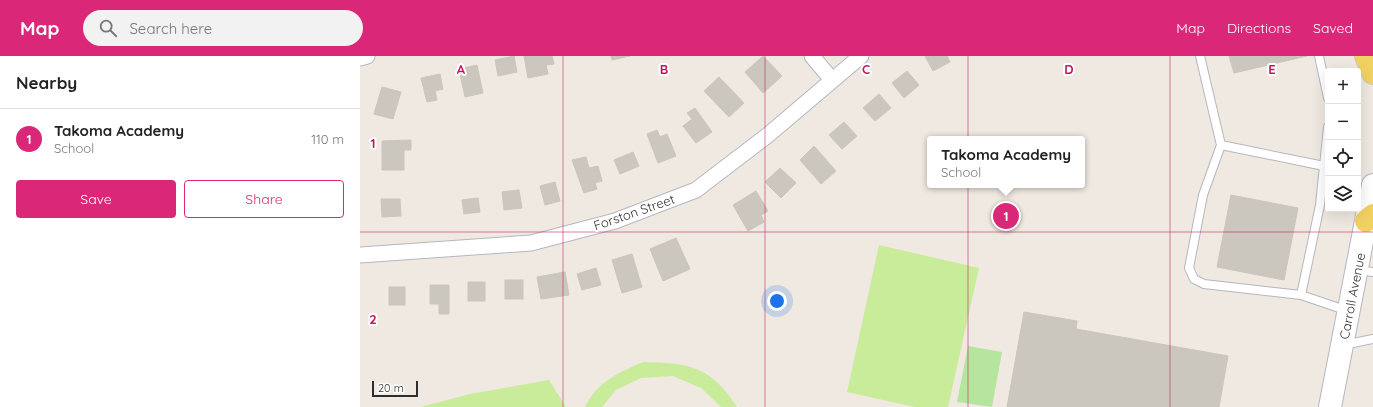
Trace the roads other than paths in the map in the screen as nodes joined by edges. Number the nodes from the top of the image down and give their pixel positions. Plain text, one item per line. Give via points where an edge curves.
1 (367, 56) edge
2 (812, 56) edge
3 (861, 56) edge
4 (1200, 56) edge
5 (1319, 56) edge
6 (1366, 56) edge
7 (360, 58) edge
8 (1373, 73) edge
9 (832, 80) junction
10 (1325, 84) edge
11 (1327, 140) edge
12 (1221, 145) junction
13 (1324, 166) junction
14 (1373, 185) edge
15 (1370, 218) edge
16 (360, 255) edge
17 (1365, 271) edge
18 (1301, 296) junction
19 (1349, 312) junction
20 (1373, 339) edge
21 (1342, 345) junction
22 (1330, 407) edge

1 - 7 street
2 - 9 street
3 - 9 street, Forston Street
4 - 12 lane
5 - 10 lane
6 - 8 main road
9 - 16 street, Forston Street via 768,135 696,190 615,221 531,243
11 - 13 lane
12 - 13 lane
12 - 18 lane via 1203,195 1189,268 1194,279 1204,284
13 - 18 lane via 1320,205
14 - 15 main road, Carroll Avenue
15 - 17 main road, Carroll Avenue
17 - 19 main road, Carroll Avenue
18 - 19 lane
19 - 21 main road, Carroll Avenue
20 - 21 lane
21 - 22 main road, Carroll Avenue

